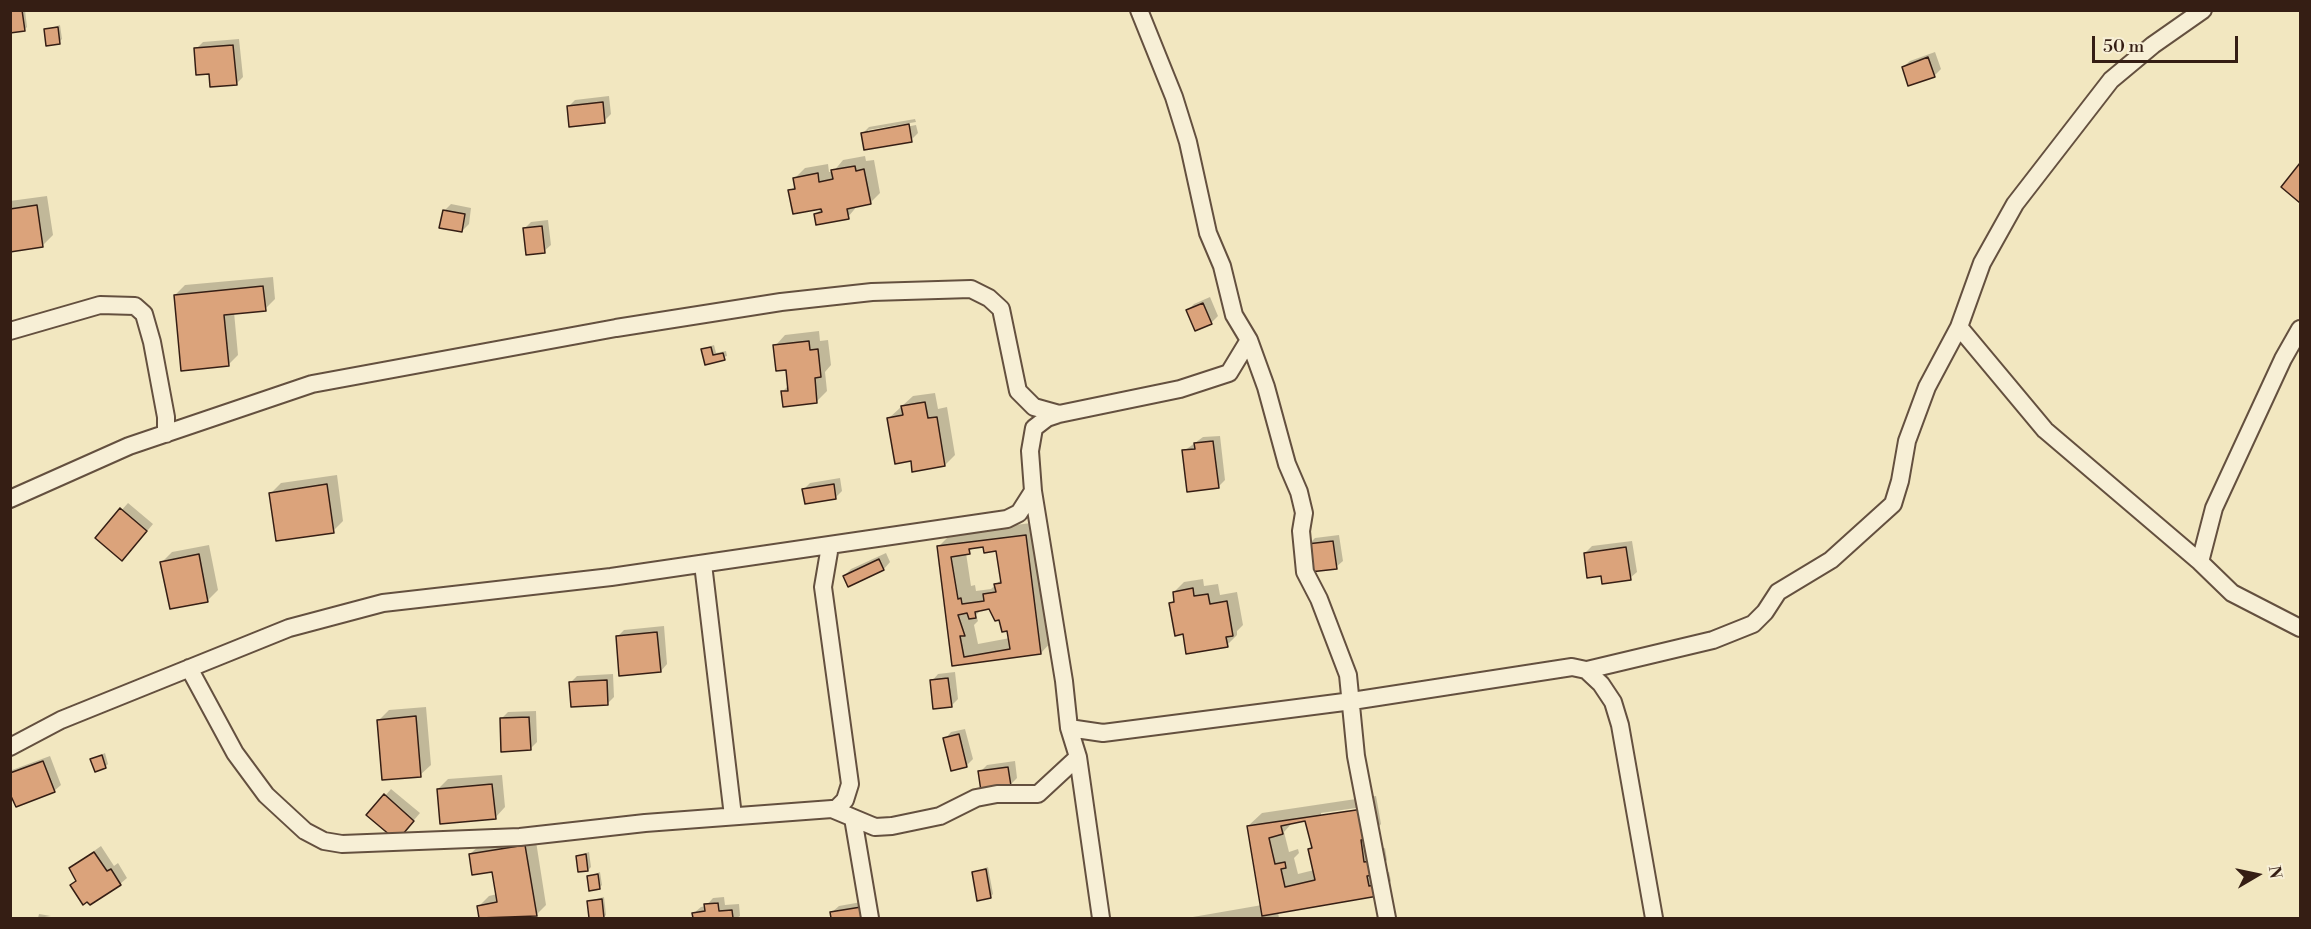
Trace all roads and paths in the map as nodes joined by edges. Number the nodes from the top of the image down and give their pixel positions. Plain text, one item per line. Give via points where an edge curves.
1 (1139, 10) edge
2 (2203, 10) edge
3 (1959, 327) junction
4 (2301, 329) edge
5 (10, 331) edge
6 (1249, 340) junction
7 (1059, 414) junction
8 (166, 434) junction
9 (1033, 491) junction
10 (10, 499) edge
11 (830, 546) junction
12 (2200, 562) junction
13 (703, 564) junction
14 (2301, 628) edge
15 (189, 668) junction
16 (1587, 670) junction
17 (1352, 701) junction
18 (1069, 728) junction
19 (10, 747) edge
20 (1078, 757) junction
21 (835, 810) junction
22 (733, 816) junction
23 (853, 818) junction
24 (870, 918) edge
25 (1101, 918) edge
26 (1387, 918) edge
27 (1654, 918) edge

1 - 6 street via 1178,108 1208,233 1222,266 1234,315
2 - 3 street via 2111,80 2015,204 1982,263
3 - 12 street via 2045,430
3 - 16 street via 1927,387 1907,441 1893,504 1831,560 1778,592 1753,624 1713,640
4 - 12 street via 2283,359 2214,508
5 - 8 street via 100,305 135,306 144,314 152,342
6 - 7 street via 1229,374
6 - 17 street via 1299,492 1304,513 1301,531 1305,572 1348,675
7 - 8 street via 1034,407 1018,391 1001,309 971,289 860,293 616,328 312,384
7 - 9 street via 1034,428 1030,451
8 - 10 street via 129,446
9 - 11 street via 1019,513 1008,519
9 - 18 street
11 - 13 street
11 - 21 street via 823,587 849,784 845,800
12 - 14 street via 2232,593
13 - 15 street via 383,603 288,628
13 - 22 street
15 - 19 street via 61,720
15 - 22 street via 235,753 266,795 305,831 324,841 342,844 520,837
16 - 17 street via 1572,667
16 - 27 street via 1613,702 1620,725
17 - 18 street via 1103,733
17 - 26 street via 1356,756
18 - 20 street
20 - 23 street via 1038,794 976,798 940,816 892,826 874,827
20 - 25 street
21 - 22 street
21 - 23 street
23 - 24 street

